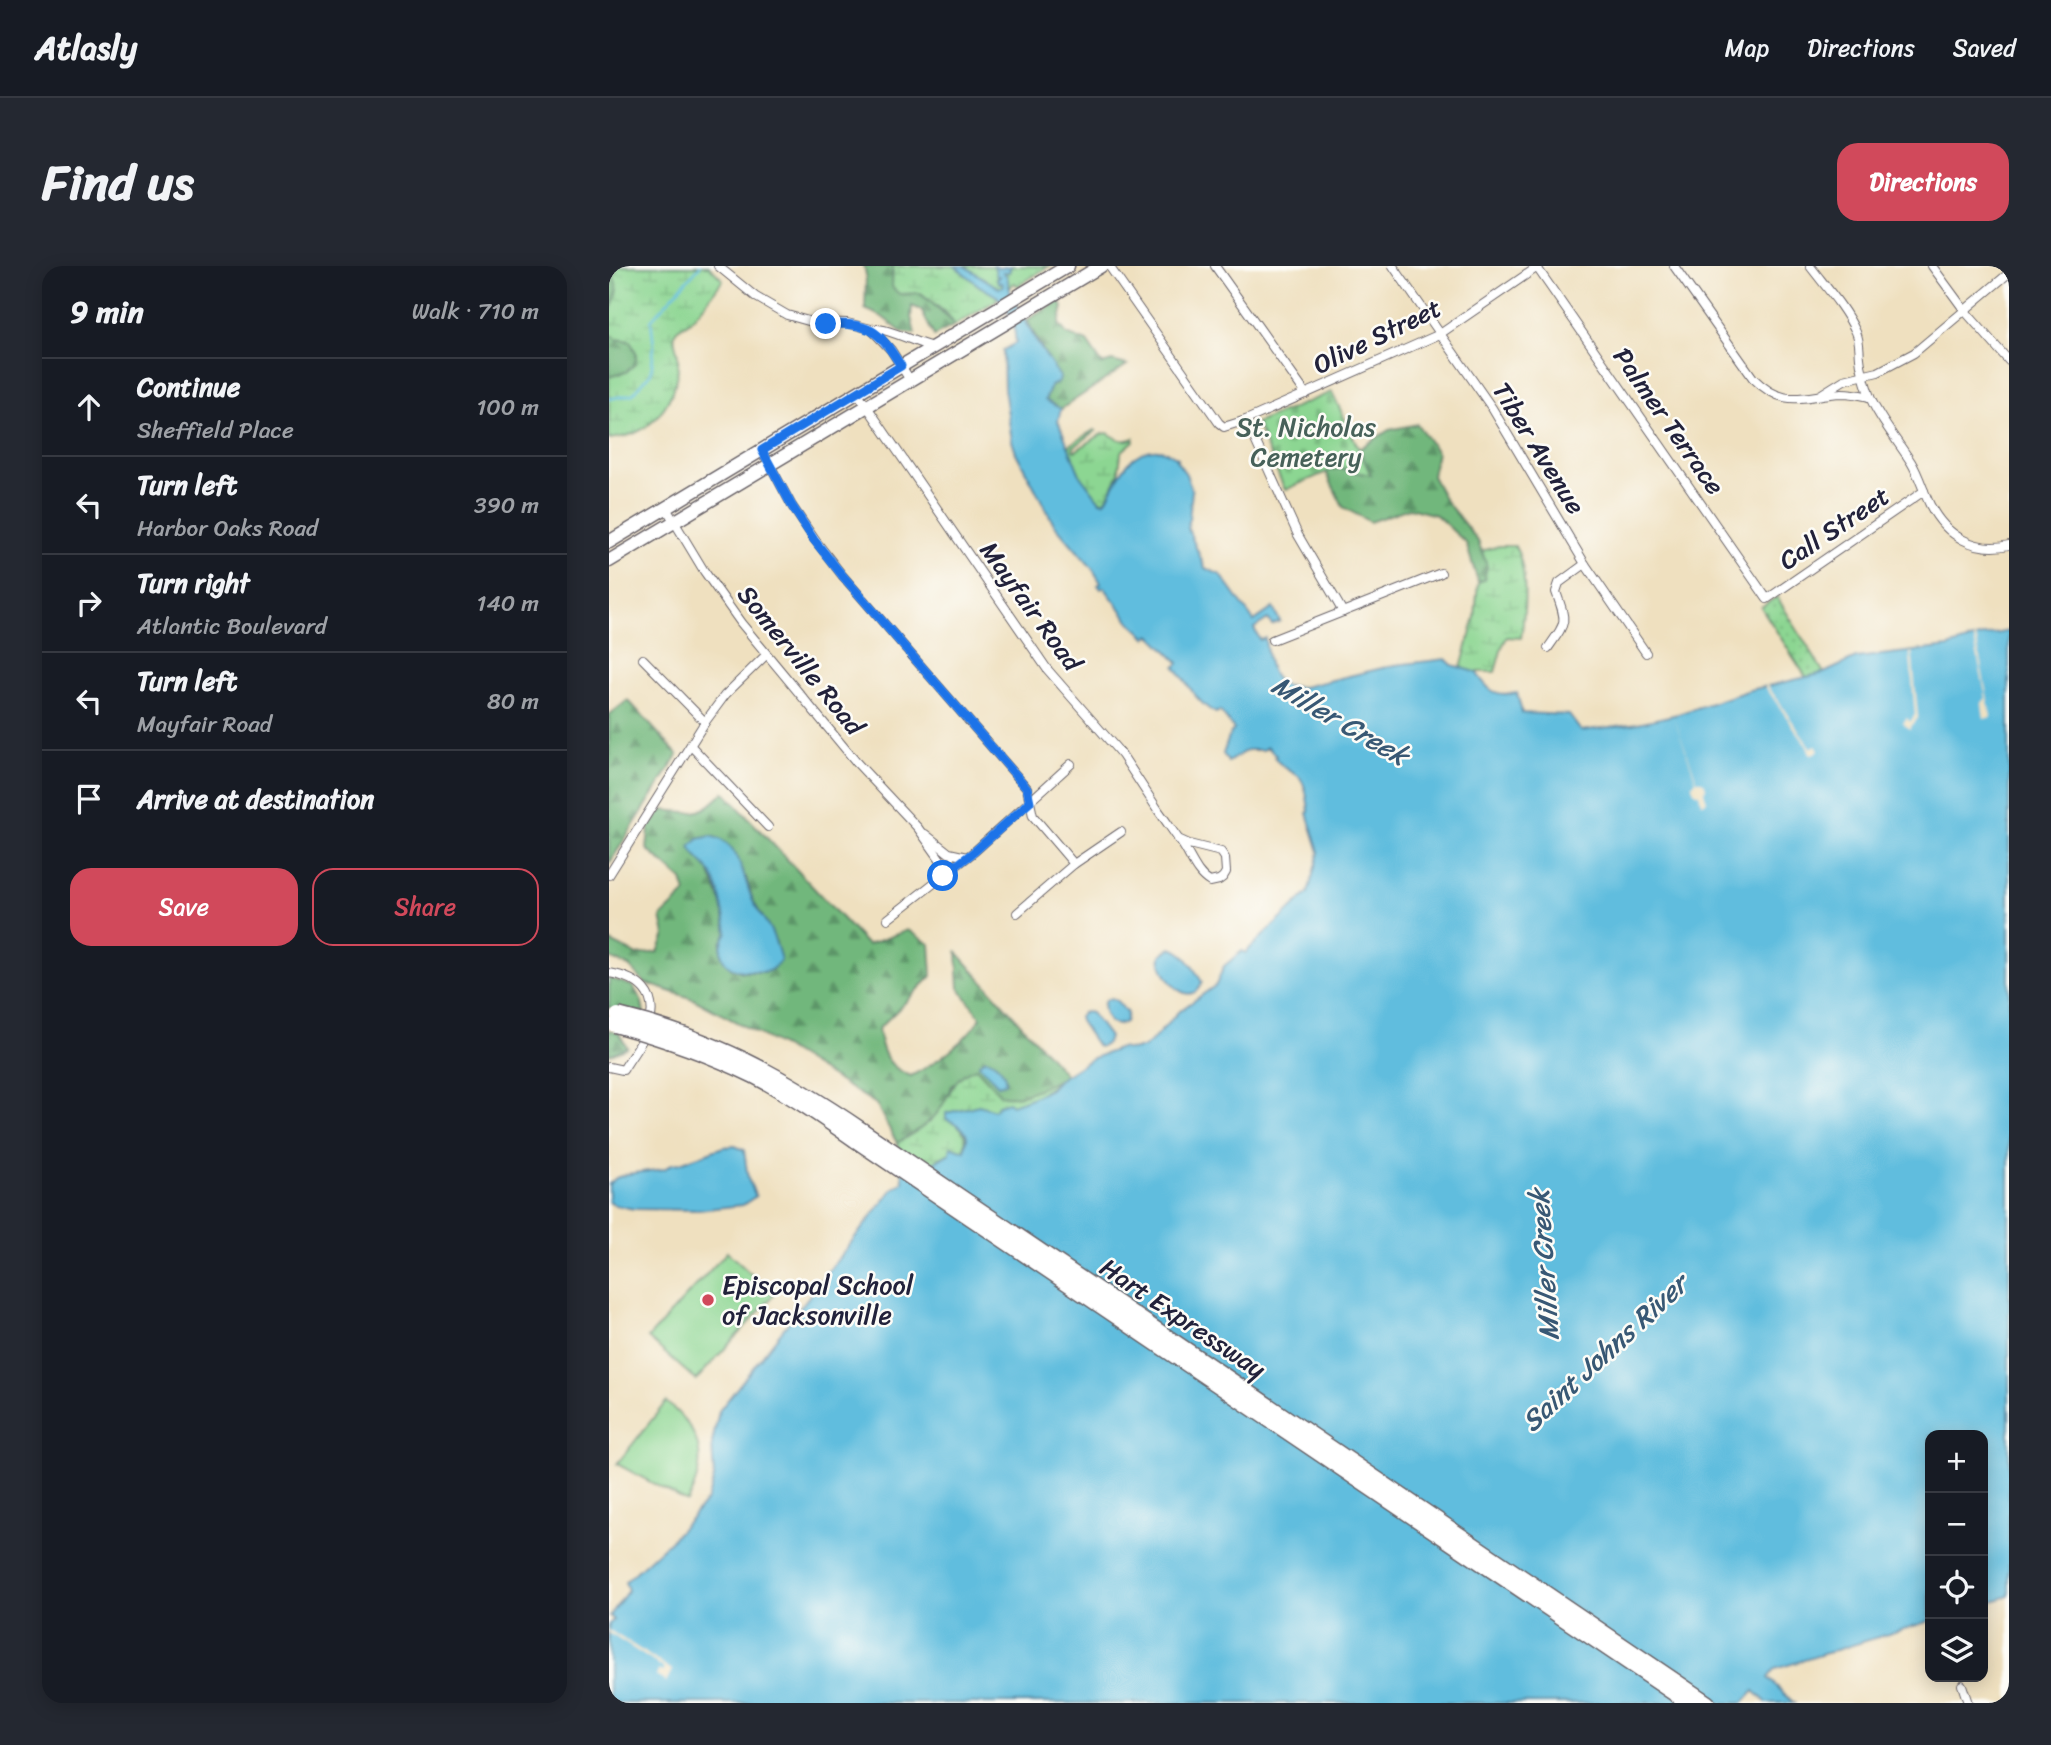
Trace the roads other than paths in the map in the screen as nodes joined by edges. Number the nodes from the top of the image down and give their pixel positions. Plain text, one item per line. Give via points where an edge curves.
1 (718, 266) edge
2 (1068, 266) edge
3 (1101, 266) edge
4 (1109, 266) edge
5 (1215, 266) edge
6 (1393, 266) edge
7 (1674, 266) edge
8 (1810, 266) edge
9 (1932, 266) edge
10 (1537, 267) edge
11 (2009, 273) edge
12 (1965, 312) junction
13 (871, 329) junction
14 (1440, 334) junction
15 (933, 347) junction
16 (2009, 361) edge
17 (901, 366) junction
18 (1863, 375) junction
19 (910, 380) junction
20 (857, 393) junction
21 (1306, 394) junction
22 (1818, 397) junction
23 (1870, 397) junction
24 (867, 407) junction
25 (1246, 420) junction
26 (762, 450) junction
27 (770, 465) junction
28 (1924, 491) junction
29 (666, 508) junction
30 (674, 522) junction
31 (609, 542) edge
32 (2009, 545) edge
33 (609, 561) edge
34 (1585, 564) junction
35 (1441, 573) dead end
36 (1767, 599) joint
37 (1343, 612) junction
38 (1272, 640) dead end
39 (1548, 648) dead end
40 (1646, 653) dead end
41 (765, 655) junction
42 (643, 659) dead end
43 (705, 722) junction
44 (691, 746) junction
45 (1072, 764) dead end
46 (1030, 802) junction
47 (768, 827) dead end
48 (918, 828) junction
49 (1121, 832) dead end
50 (1178, 839) junction
51 (967, 857) junction
52 (1075, 864) junction
53 (609, 875) edge
54 (943, 876) junction
55 (1017, 913) dead end
56 (888, 919) dead end
57 (609, 973) edge
58 (613, 1019) edge
59 (609, 1067) edge
60 (1962, 1685) dead end
61 (1688, 1703) edge
62 (1708, 1703) edge
63 (1968, 1703) edge

1 - 13 street via 787,315
2 - 15 main road
3 - 19 main road
4 - 25 street, Olive Street via 1219,423 1224,427
5 - 21 street
6 - 14 street, Tiber Avenue
7 - 22 street via 1752,378 1788,398
8 - 18 street via 1856,331
9 - 12 street
10 - 14 street, Olive Street
10 - 36 street, Palmer Terrace
11 - 12 street
12 - 16 street
12 - 18 street via 1904,359
13 - 15 street via 881,328
13 - 17 street
14 - 21 street, Olive Street
14 - 34 street, Tiber Avenue via 1492,408
15 - 17 main road
17 - 19 street
17 - 20 main road
18 - 22 street via 1844,380
18 - 23 street
19 - 24 main road
20 - 24 street, Mayfair Road
20 - 26 main road
21 - 25 street, Olive Street
22 - 23 street via 1842,393
23 - 28 street
24 - 27 main road
24 - 50 street, Mayfair Road via 1047,669 1122,755
25 - 37 street via 1298,535
26 - 27 street
26 - 29 main road
27 - 30 main road
27 - 46 street via 814,540 1027,788
28 - 32 street via 1937,516 1959,538 1987,548
28 - 36 street, Call Street
29 - 30 street, Somerville Road
29 - 31 main road
30 - 33 main road
30 - 41 street, Somerville Road
34 - 39 street via 1559,583 1556,592 1564,626
34 - 40 street, Tiber Avenue
35 - 37 street
37 - 38 street
41 - 43 street
41 - 48 street, Somerville Road
42 - 43 street
43 - 44 street
44 - 47 street
44 - 53 street
45 - 46 street
46 - 51 street
46 - 52 street via 1033,816
48 - 51 street, Somerville Road via 949,853
48 - 54 street, Somerville Road via 940,859
49 - 52 street
50 - 50 street, Mayfair Road via 1221,852 1227,866 1223,877 1215,882 1204,879
51 - 54 street
52 - 55 street
54 - 56 street
57 - 59 street via 640,984 651,1012 648,1028 623,1070
58 - 61 highway, Hart Expressway, bridge via 705,1054 805,1106
58 - 62 highway, Hart Expressway, bridge via 655,1024 712,1044 805,1092
60 - 63 street

